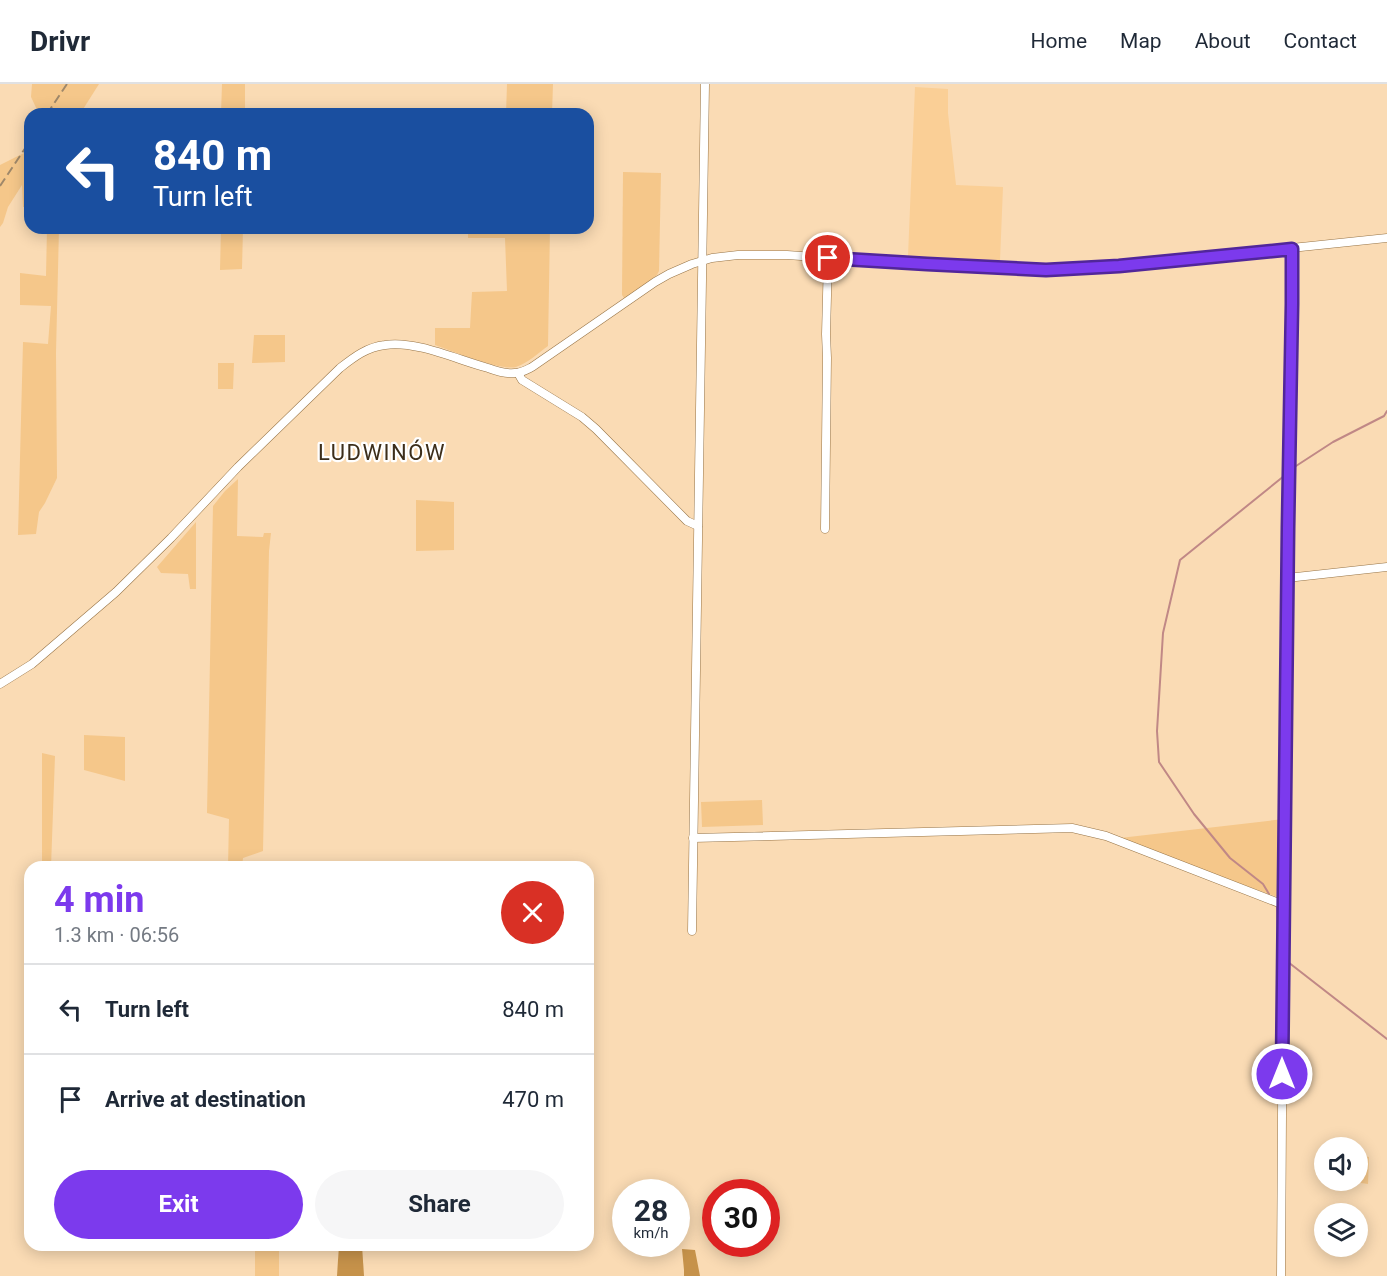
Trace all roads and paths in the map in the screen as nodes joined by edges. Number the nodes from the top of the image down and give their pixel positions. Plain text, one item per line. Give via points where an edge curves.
1 (705, 84) edge
2 (1387, 238) edge
3 (1292, 249) junction
4 (828, 258) junction
5 (702, 261) junction
6 (518, 373) junction
7 (698, 526) junction
8 (825, 528) dead end
9 (1387, 567) edge
10 (1287, 578) junction
11 (0, 684) edge
12 (693, 837) junction
13 (1284, 905) junction
14 (692, 931) dead end
15 (1281, 1276) edge

1 - 5 street
2 - 3 street
3 - 4 street via 1054,270
3 - 10 street
4 - 5 street via 744,255
4 - 8 street
5 - 6 street via 655,282
5 - 7 street
6 - 7 street via 522,380 582,417 687,521
6 - 11 street via 400,344 359,354 254,452 116,592 23,670
7 - 12 street
9 - 10 street
10 - 13 street
12 - 13 street via 1072,828 1106,836
12 - 14 street
13 - 15 street

